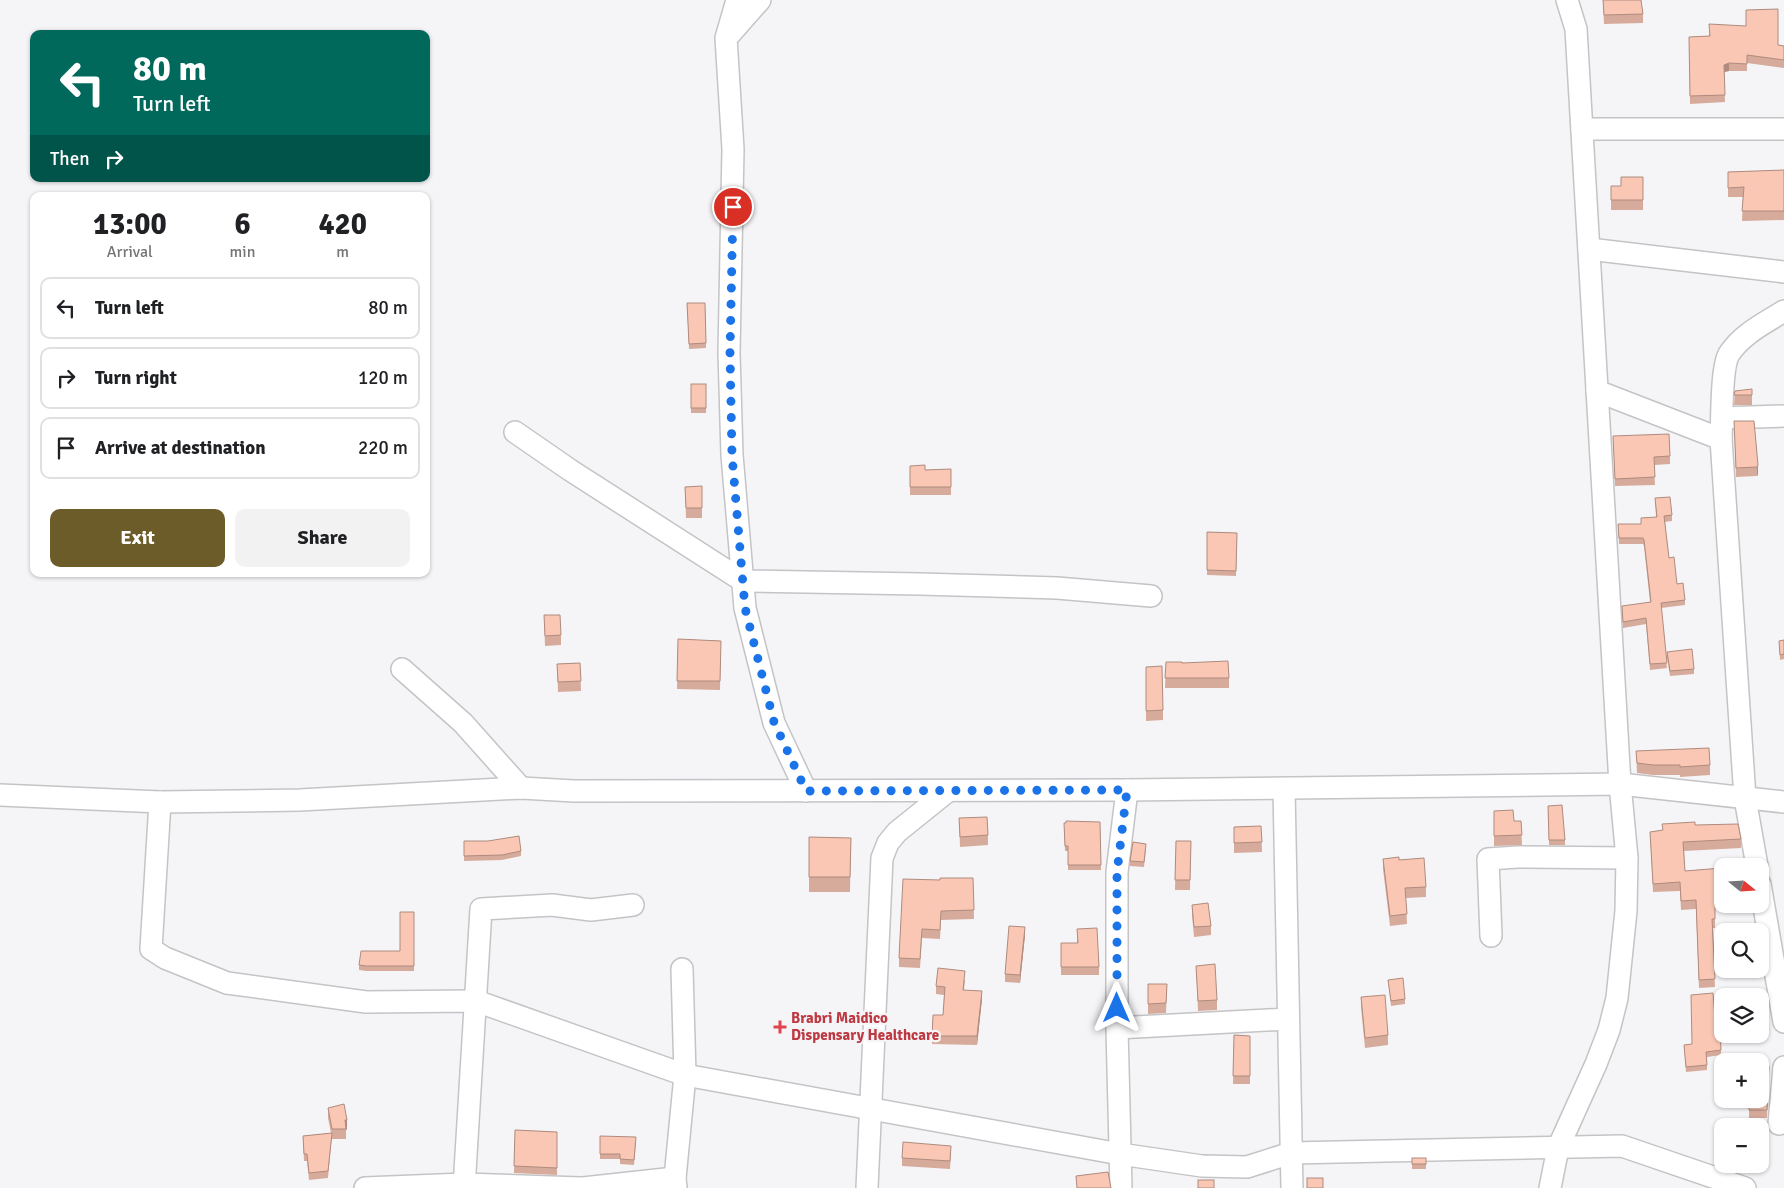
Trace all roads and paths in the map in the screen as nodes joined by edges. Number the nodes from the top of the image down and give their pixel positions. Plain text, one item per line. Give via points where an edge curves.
1 (736, 0) edge
2 (760, 0) edge
3 (1567, 0) edge
4 (726, 38) junction
5 (1582, 129) junction
6 (1784, 129) edge
7 (1589, 249) junction
8 (1784, 272) edge
9 (1784, 311) edge
10 (1597, 391) junction
11 (1784, 416) edge
12 (1722, 418) junction
13 (515, 432) dead end
14 (1721, 439) junction
15 (743, 581) junction
16 (1151, 596) dead end
17 (402, 670) dead end
18 (1620, 784) junction
19 (521, 788) junction
20 (1284, 789) junction
21 (1127, 790) junction
22 (806, 791) junction
23 (948, 791) junction
24 (0, 795) edge
25 (1745, 798) junction
26 (160, 802) junction
27 (1784, 802) edge
28 (1627, 858) junction
29 (1756, 858) edge
30 (634, 905) dead end
31 (1765, 913) edge
32 (1491, 936) dead end
33 (682, 969) dead end
34 (476, 1001) junction
35 (1288, 1019) junction
36 (1784, 1022) edge
37 (1117, 1028) junction
38 (1784, 1067) edge
39 (685, 1075) junction
40 (870, 1108) junction
41 (1779, 1124) dead end
42 (1558, 1148) junction
43 (1290, 1153) junction
44 (1120, 1154) junction
45 (675, 1183) edge
46 (464, 1186) edge
47 (365, 1188) edge
48 (582, 1188) edge
49 (867, 1188) edge
50 (1120, 1188) edge
51 (1292, 1188) edge
52 (1550, 1188) edge
53 (1745, 1188) edge

1 - 4 street
2 - 4 street
3 - 5 street via 1576,29
4 - 15 street via 733,149 732,455
5 - 6 street
5 - 7 street
7 - 8 street
7 - 10 street
9 - 12 street via 1743,338 1728,355
10 - 14 street
10 - 18 street
11 - 12 street
12 - 14 street
13 - 15 street
14 - 25 street
15 - 16 street via 1057,588
15 - 22 street via 745,608 774,722
17 - 19 street via 463,723
18 - 20 street
18 - 25 street
18 - 28 street
19 - 22 street via 574,792
19 - 26 street via 300,800
20 - 21 street
20 - 35 street
21 - 23 street
21 - 37 street via 1117,872
22 - 23 street
23 - 40 street via 897,832 882,858
24 - 26 street
25 - 27 street
25 - 29 street
26 - 34 street via 152,949 165,958 227,983 366,1002
28 - 32 street via 1488,859
28 - 42 street via 1618,998 1596,1064
30 - 34 street via 591,910 552,905 481,909
31 - 36 street
33 - 39 street
34 - 39 street
34 - 46 street
35 - 37 street
35 - 43 street
37 - 44 street
38 - 41 street
39 - 40 street
39 - 45 street
40 - 44 street
40 - 49 street
42 - 43 street
42 - 52 street
42 - 53 street via 1622,1146
43 - 44 street via 1247,1167 1202,1166
43 - 51 street
44 - 50 street
45 - 48 street
46 - 47 street
46 - 48 street

